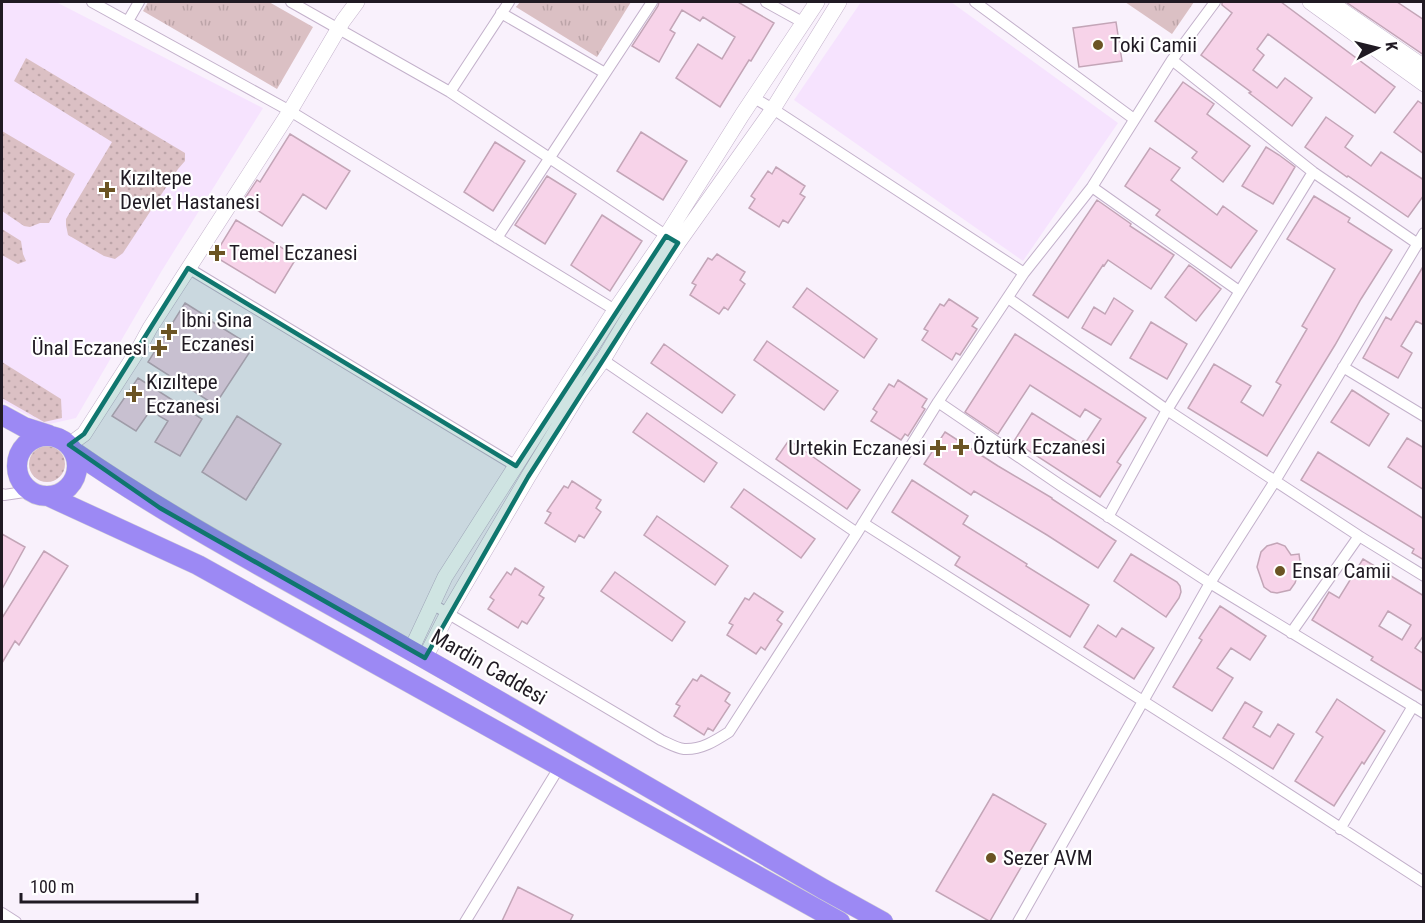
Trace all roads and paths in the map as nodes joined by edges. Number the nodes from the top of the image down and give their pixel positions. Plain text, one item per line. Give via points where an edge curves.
1 (92, 2) edge
2 (139, 2) edge
3 (291, 2) edge
4 (357, 2) edge
5 (509, 2) edge
6 (651, 2) edge
7 (766, 2) edge
8 (817, 2) edge
9 (839, 2) edge
10 (975, 2) edge
11 (1215, 2) edge
12 (1310, 2) edge
13 (1330, 2) edge
14 (501, 14) junction
15 (128, 21) junction
16 (804, 23) junction
17 (339, 30) junction
18 (1172, 60) junction
19 (1424, 67) edge
20 (605, 73) junction
21 (1424, 84) edge
22 (450, 92) junction
23 (754, 98) junction
24 (773, 109) junction
25 (290, 111) junction
26 (1134, 119) junction
27 (550, 159) junction
28 (1313, 172) junction
29 (1092, 187) junction
30 (1424, 233) edge
31 (497, 238) junction
32 (672, 240) junction
33 (1418, 244) junction
34 (188, 268) junction
35 (1024, 273) junction
36 (1239, 291) junction
37 (1008, 298) junction
38 (615, 310) junction
39 (603, 360) junction
40 (1343, 367) junction
41 (938, 402) junction
42 (1167, 410) junction
43 (2, 415) edge
44 (1424, 416) edge
45 (51, 436) junction
46 (71, 448) junction
47 (2, 466) edge
48 (516, 466) junction
49 (1275, 481) junction
50 (33, 489) junction
51 (2, 494) edge
52 (1108, 517) junction
53 (863, 523) junction
54 (857, 533) junction
55 (1359, 536) junction
56 (1424, 576) edge
57 (1210, 583) junction
58 (432, 604) junction
59 (448, 613) junction
60 (1291, 633) junction
61 (418, 654) junction
62 (1144, 701) junction
63 (1413, 706) junction
64 (1424, 713) edge
65 (560, 766) junction
66 (1340, 829) junction
67 (1424, 882) edge
68 (2, 913) edge
69 (16, 921) edge
70 (465, 921) edge
71 (840, 921) edge
72 (883, 921) edge
73 (1018, 921) edge

1 - 15 street
2 - 15 street
3 - 17 street
4 - 17 street
5 - 14 street
6 - 20 street
7 - 16 street
8 - 16 street
9 - 24 street
10 - 26 street
11 - 18 street
12 - 21 street
13 - 19 street
14 - 20 street
14 - 22 street
15 - 25 street
16 - 23 street
17 - 22 street
17 - 25 street
18 - 26 street
18 - 28 street
20 - 27 street
22 - 27 street
23 - 24 street
23 - 32 street
24 - 32 street
24 - 35 street
25 - 31 street
25 - 34 street
26 - 29 street
27 - 31 street
27 - 32 street
28 - 33 street
28 - 36 street
29 - 35 street
29 - 36 street
30 - 33 street
31 - 38 street
32 - 38 street
32 - 39 street
33 - 40 street
34 - 46 street via 84,434
34 - 48 street
35 - 37 street
36 - 42 street
37 - 41 street
37 - 42 street
38 - 48 street
39 - 54 street
39 - 59 street via 579,393
40 - 44 street
40 - 49 street
41 - 52 street
41 - 53 street
42 - 49 street
42 - 52 street
43 - 45 highway, Mardin Caddesi
45 - 46 highway, Mardin Caddesi
45 - 50 highway via 32,439 19,454 18,473
46 - 50 highway via 77,466 65,490 57,494
46 - 61 highway, Mardin Caddesi via 160,508
47 - 50 highway
48 - 58 street
49 - 55 street
49 - 57 street
50 - 51 street
50 - 65 highway via 198,565
52 - 57 street
53 - 54 street
53 - 62 street
54 - 59 street via 729,732 708,745 694,748 682,749 661,740
55 - 56 street
55 - 60 street
57 - 60 street
57 - 62 street
58 - 59 street
58 - 61 street
59 - 61 street
60 - 63 street
61 - 72 highway, Mardin Caddesi
62 - 66 street
62 - 73 street
63 - 64 street
63 - 66 street
65 - 70 street
65 - 71 highway
66 - 67 street
68 - 69 street

